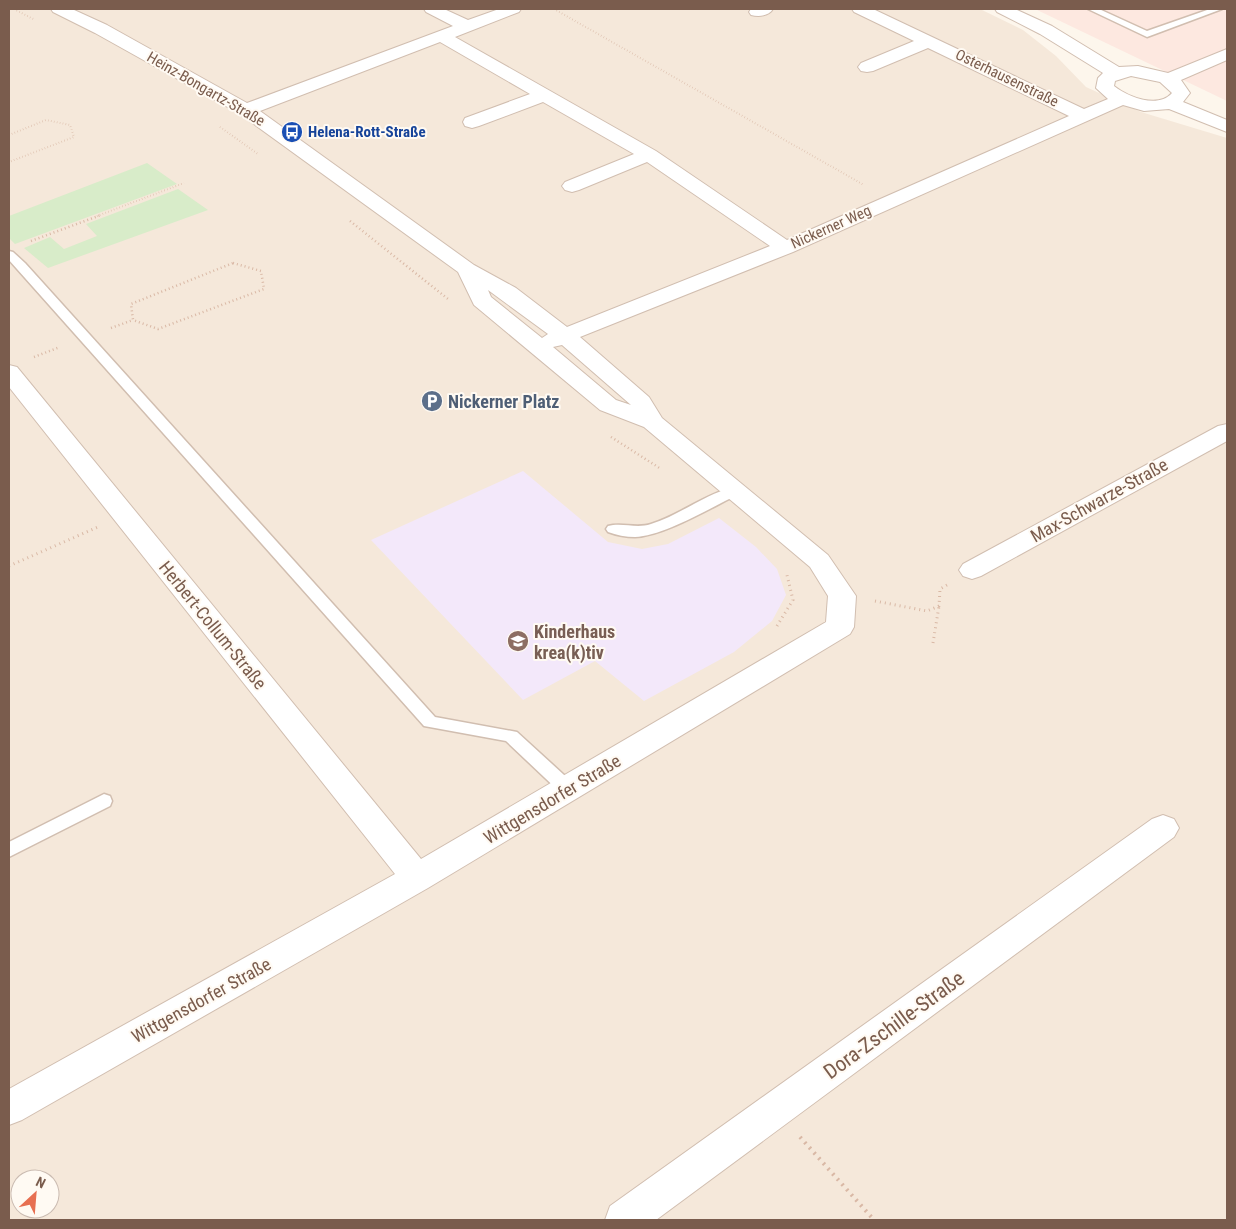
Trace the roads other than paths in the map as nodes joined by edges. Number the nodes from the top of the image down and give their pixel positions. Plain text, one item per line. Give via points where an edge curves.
1 (59, 9) edge
2 (432, 9) edge
3 (513, 9) edge
4 (860, 9) edge
5 (1003, 9) edge
6 (1092, 9) edge
7 (1218, 9) edge
8 (466, 26) junction
9 (440, 36) junction
10 (930, 41) junction
11 (1227, 54) edge
12 (867, 67) dead end
13 (1117, 73) junction
14 (1168, 79) junction
15 (545, 95) junction
16 (1120, 100) junction
17 (1169, 103) junction
18 (246, 110) junction
19 (1084, 116) junction
20 (472, 122) dead end
21 (1227, 126) edge
22 (649, 155) junction
23 (572, 186) dead end
24 (786, 248) junction
25 (9, 254) edge
26 (467, 269) junction
27 (565, 336) junction
28 (538, 346) junction
29 (20, 365) edge
30 (652, 422) junction
31 (1227, 431) edge
32 (723, 496) junction
33 (613, 528) dead end
34 (972, 570) dead end
35 (568, 790) junction
36 (104, 801) dead end
37 (1163, 828) dead end
38 (9, 850) edge
39 (416, 878) junction
40 (9, 1108) edge
41 (624, 1220) edge

1 - 18 street, Heinz-Bongartz-Straße
2 - 8 street
3 - 8 street
4 - 10 street, Osterhausenstraße
5 - 13 street via 1046,30
6 - 7 lane via 1147,34
8 - 9 street
9 - 15 street
9 - 18 street
10 - 12 street
10 - 19 street, Osterhausenstraße
11 - 14 street
13 - 14 street via 1131,71
13 - 16 street via 1107,78 1105,88
14 - 17 street via 1181,92
15 - 20 street
15 - 22 street
16 - 17 street via 1138,104
16 - 19 street, Nickerner Weg
17 - 21 street
18 - 26 street, Heinz-Bongartz-Straße
19 - 24 street, Nickerner Weg
22 - 23 street
22 - 24 street
24 - 27 street, Nickerner Weg
25 - 35 lane via 430,722 512,736
26 - 27 street, Heinz-Bongartz-Straße via 508,293
26 - 28 street, Heinz-Bongartz-Straße via 482,300
27 - 28 street, Nickerner Weg
27 - 30 street, Wittgensdorfer Straße via 641,402
28 - 30 street, Wittgensdorfer Straße via 608,405
29 - 39 street, Herbert-Collum-Straße
30 - 32 street, Wittgensdorfer Straße
31 - 34 street, Max-Schwarze-Straße
32 - 33 lane via 656,528 635,532
32 - 35 street, Wittgensdorfer Straße via 819,561 842,596 840,627
35 - 39 street, Wittgensdorfer Straße
36 - 38 lane
37 - 41 street, Dora-Zschille-Straße
39 - 40 street, Wittgensdorfer Straße

